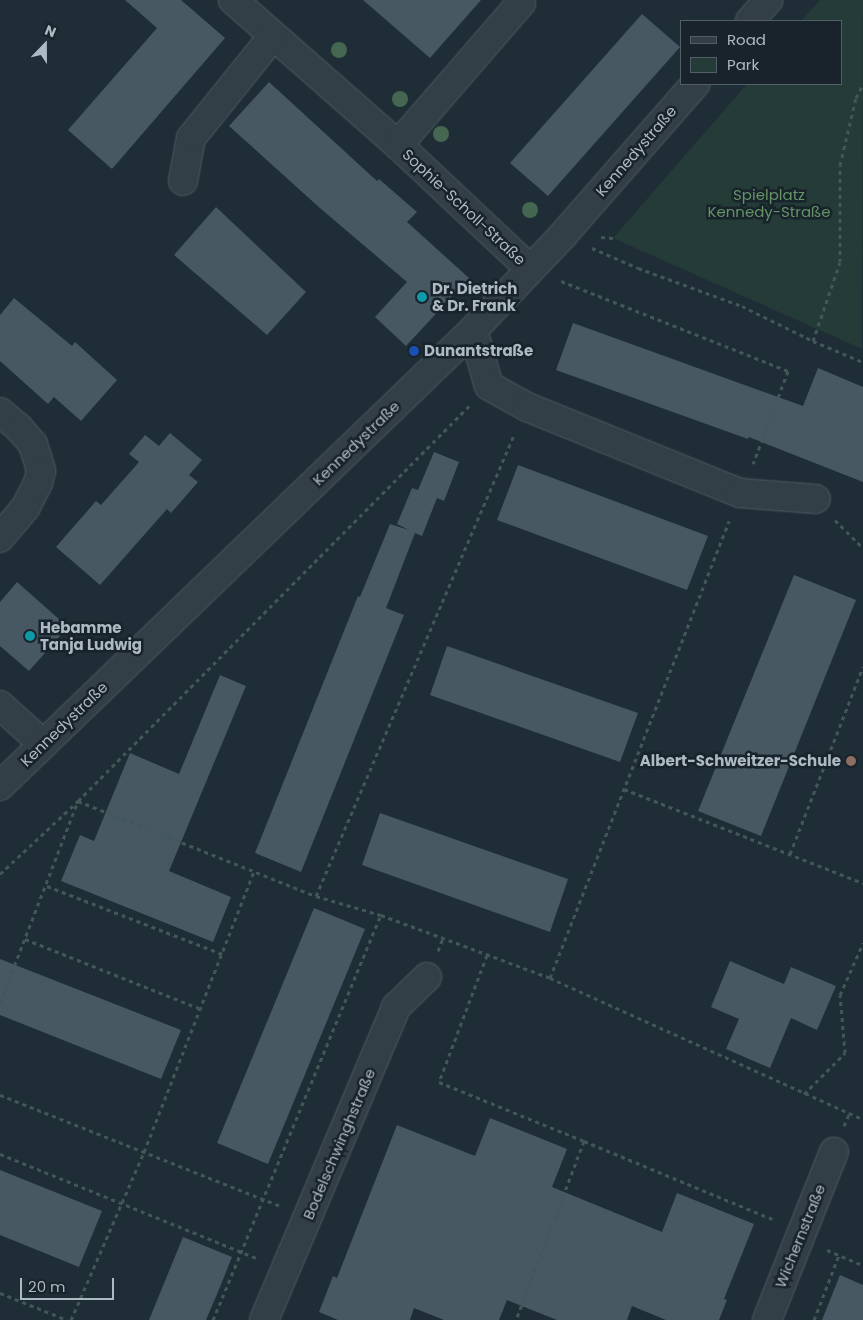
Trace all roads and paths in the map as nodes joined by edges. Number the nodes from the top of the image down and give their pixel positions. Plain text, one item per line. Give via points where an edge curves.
1 (233, 0) edge
2 (768, 0) edge
3 (521, 3) dead end
4 (751, 20) edge
5 (273, 36) junction
6 (863, 84) edge
7 (694, 85) edge
8 (398, 145) junction
9 (182, 181) dead end
10 (562, 235) junction
11 (530, 269) junction
12 (473, 330) junction
13 (813, 341) junction
14 (863, 362) edge
15 (489, 386) junction
16 (527, 407) junction
17 (0, 412) edge
18 (740, 493) junction
19 (816, 499) joint
20 (0, 538) edge
21 (863, 548) edge
22 (863, 666) edge
23 (0, 706) edge
24 (43, 744) junction
25 (0, 786) edge
26 (624, 789) junction
27 (78, 801) junction
28 (790, 854) junction
29 (254, 872) junction
30 (0, 874) edge
31 (863, 883) edge
32 (47, 886) junction
33 (316, 896) junction
34 (381, 914) junction
35 (25, 939) junction
36 (863, 943) edge
37 (222, 954) junction
38 (487, 955) junction
39 (427, 977) dead end
40 (550, 978) junction
41 (0, 1003) edge
42 (201, 1009) junction
43 (804, 1094) junction
44 (0, 1095) edge
45 (863, 1119) edge
46 (584, 1141) junction
47 (144, 1152) junction
48 (834, 1152) dead end
49 (0, 1154) edge
50 (264, 1198) junction
51 (122, 1204) junction
52 (308, 1217) junction
53 (801, 1235) junction
54 (240, 1252) junction
55 (840, 1255) junction
56 (863, 1265) edge
57 (285, 1270) junction
58 (0, 1293) edge
59 (69, 1320) edge
60 (213, 1320) edge
61 (264, 1320) edge
62 (516, 1320) edge
63 (767, 1320) edge
64 (814, 1320) edge

1 - 5 street, Sophie-Scholl-Straße
2 - 4 street
3 - 8 street, Sophie-Scholl-Straße
5 - 8 street, Sophie-Scholl-Straße
5 - 9 street via 191,138
6 - 13 path via 856,98 840,165 840,262
7 - 10 street, Kennedystraße
8 - 11 street, Sophie-Scholl-Straße
10 - 11 street, Kennedystraße
10 - 13 path via 638,268 742,306
11 - 12 street, Kennedystraße
11 - 18 path via 788,371
12 - 15 street
12 - 24 street, Kennedystraße
13 - 14 path
15 - 16 street
15 - 27 path
16 - 18 street
16 - 33 path
17 - 20 street via 33,444 41,471 25,508
18 - 19 street
18 - 26 path
19 - 21 path
22 - 28 path
23 - 24 street
24 - 25 street, Kennedystraße
26 - 28 path
26 - 40 path
27 - 29 path
27 - 30 path
27 - 32 path
28 - 31 path
29 - 33 path
29 - 37 path
32 - 35 path
32 - 37 path
33 - 34 path
34 - 38 path
34 - 50 path
35 - 41 path
35 - 42 path
36 - 43 path via 840,996 845,1054
37 - 42 path
38 - 40 path
38 - 46 path via 439,1082
39 - 52 street, Bodelschwinghstraße via 396,1008
40 - 43 path
42 - 47 path
43 - 45 path
44 - 47 path
46 - 53 path
46 - 62 path
47 - 50 path
47 - 51 path
48 - 53 street, Wichernstraße
49 - 51 path
50 - 52 path
50 - 54 path
51 - 54 path
51 - 59 path
52 - 57 street, Bodelschwinghstraße
53 - 55 path
53 - 63 street, Wichernstraße
54 - 57 path
54 - 60 path
55 - 56 path
55 - 64 path
57 - 61 street, Bodelschwinghstraße
58 - 59 path

